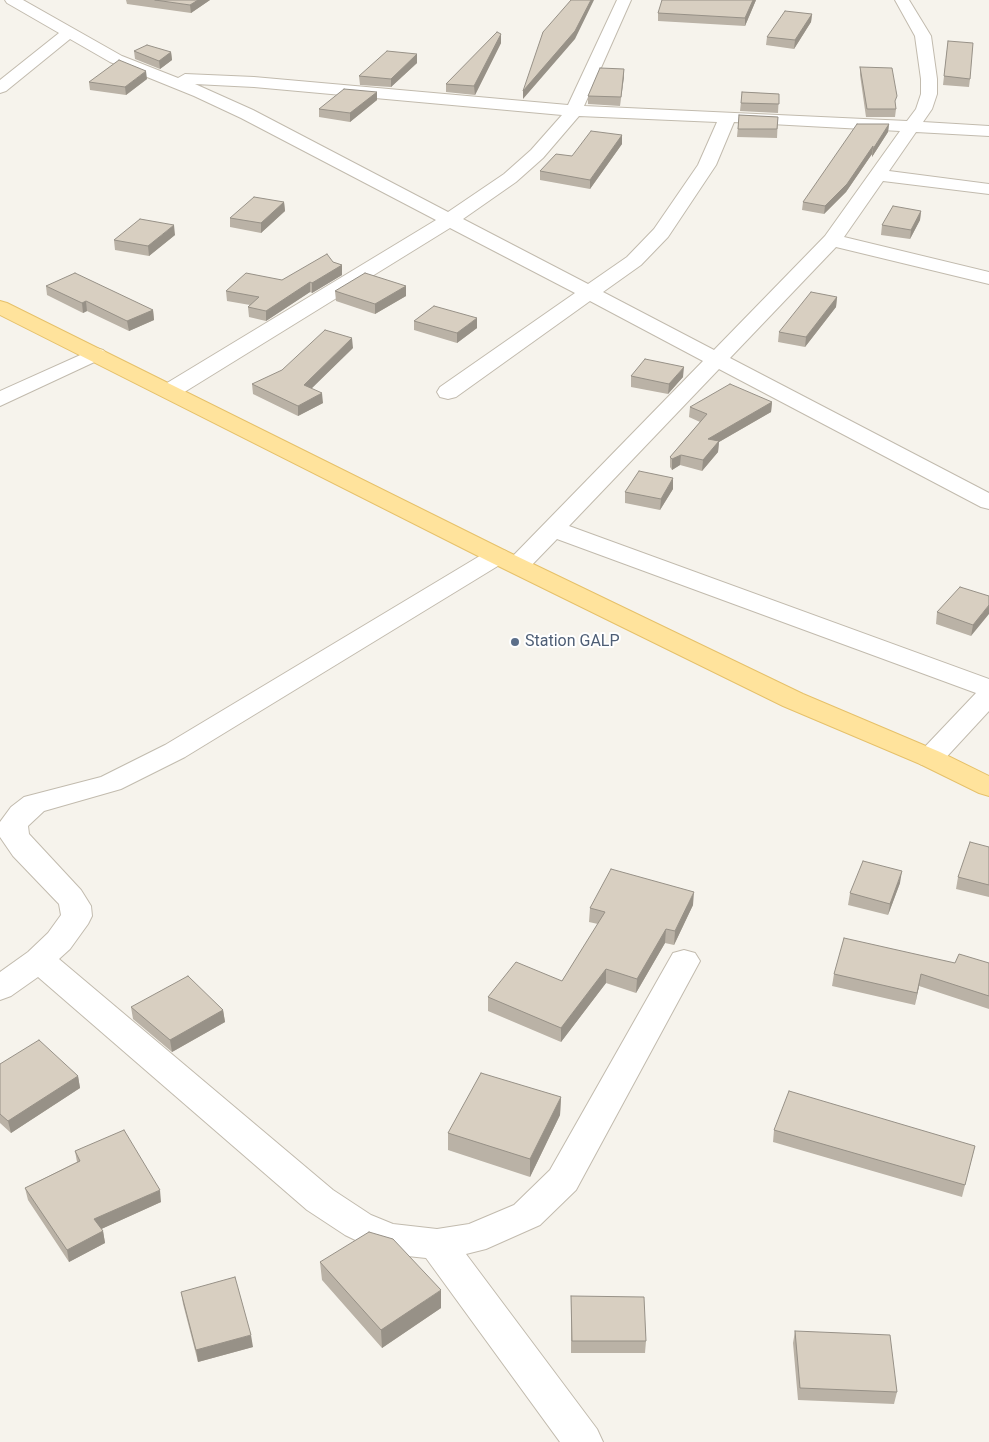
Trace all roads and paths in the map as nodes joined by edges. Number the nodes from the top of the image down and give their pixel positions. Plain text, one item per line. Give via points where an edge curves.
1 (12, 0) edge
2 (624, 0) edge
3 (902, 0) edge
4 (68, 33) junction
5 (167, 79) junction
6 (0, 88) edge
7 (574, 111) junction
8 (728, 117) junction
9 (912, 126) junction
10 (989, 131) edge
11 (879, 175) junction
12 (989, 189) edge
13 (449, 220) junction
14 (832, 240) junction
15 (989, 278) edge
16 (588, 293) junction
17 (0, 307) edge
18 (96, 354) junction
19 (717, 360) junction
20 (170, 391) junction
21 (448, 392) dead end
22 (0, 399) edge
23 (989, 502) edge
24 (553, 529) junction
25 (508, 560) junction
26 (989, 688) edge
27 (989, 695) edge
28 (930, 758) junction
29 (989, 787) edge
30 (10, 815) edge
31 (40, 960) junction
32 (684, 961) dead end
33 (0, 988) edge
34 (437, 1244) junction
35 (583, 1442) edge

1 - 4 street
2 - 7 street
3 - 9 street via 923,36 929,79 924,110
4 - 5 street via 116,59
4 - 6 street
5 - 7 street via 254,82
5 - 13 street via 247,114
7 - 8 street
7 - 13 street via 510,178
8 - 9 street
8 - 16 street via 707,165 661,233 634,261
9 - 10 street
9 - 11 street
11 - 12 street
11 - 14 street
13 - 16 street
13 - 20 street
14 - 15 street
14 - 19 street
16 - 19 street
16 - 21 street
17 - 18 main road
18 - 20 main road
18 - 22 street
19 - 23 street
19 - 24 street
20 - 25 main road
24 - 25 street
24 - 26 street
25 - 28 main road via 792,700
25 - 30 street via 175,750 111,783 34,804
27 - 28 street
28 - 29 main road
30 - 31 street via 14,836 76,906 76,916 69,928
31 - 33 street
31 - 34 street via 320,1200 358,1225 389,1239
32 - 34 street via 563,1180 527,1215 473,1238
34 - 35 street

